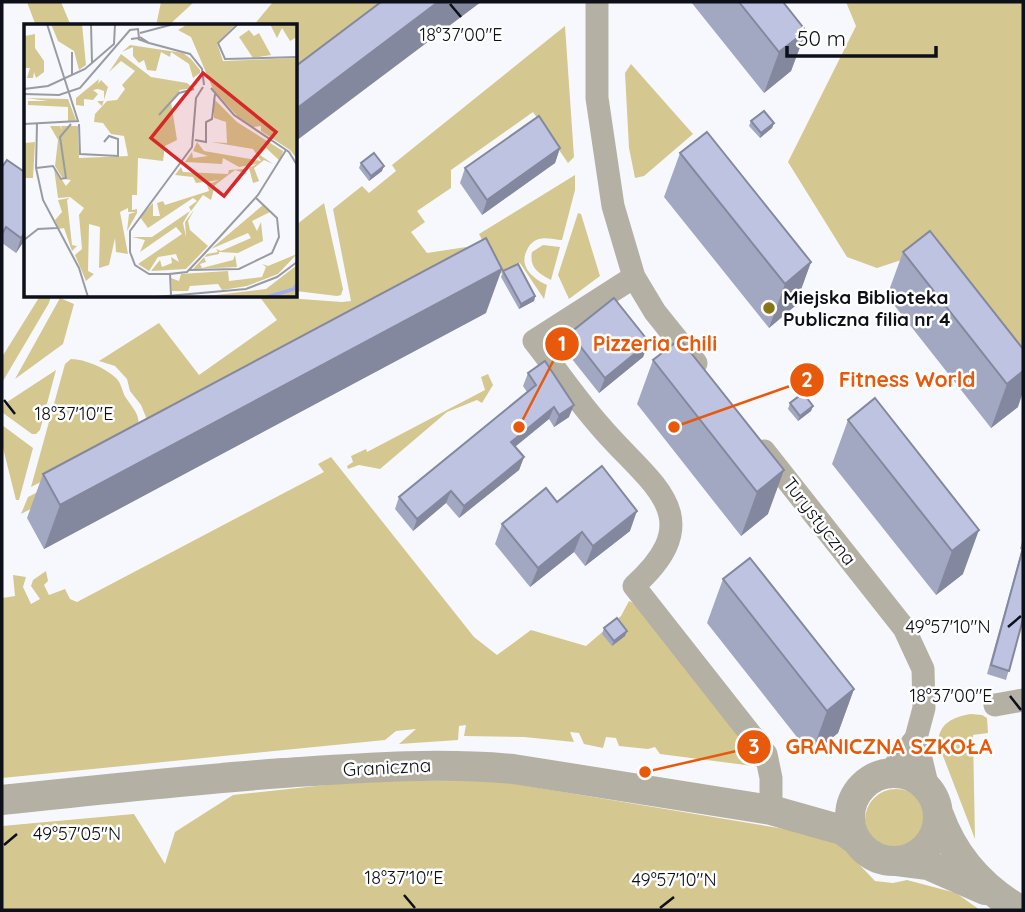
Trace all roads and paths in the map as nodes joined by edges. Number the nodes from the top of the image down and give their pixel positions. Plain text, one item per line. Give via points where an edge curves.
1 (597, 2) edge
2 (634, 276) junction
3 (712, 383) edge
4 (752, 435) edge
5 (1023, 700) edge
6 (995, 705) dead end
7 (916, 738) junction
8 (889, 773) junction
9 (854, 799) junction
10 (2, 800) edge
11 (933, 802) junction
12 (771, 810) junction
13 (857, 841) junction
14 (893, 861) junction
15 (992, 892) junction
16 (1020, 910) edge

1 - 2 street via 597,98 612,206
2 - 3 street via 655,312
2 - 12 street via 534,341 598,425 645,472 670,511 671,539 653,569 634,586 766,754
4 - 7 street, Turystyczna via 904,628 923,669 924,708
5 - 6 street
7 - 8 street, Turystyczna
7 - 11 street, Turystyczna
8 - 9 street via 862,786
8 - 11 street via 918,779
9 - 12 street, Graniczna
9 - 13 street via 851,828
10 - 12 street, Graniczna via 153,783 428,764 513,769
11 - 14 street via 936,830 925,848
11 - 15 street via 948,840
12 - 13 street, Graniczna via 842,831
13 - 14 street via 873,855
14 - 15 street via 928,865
15 - 16 street

